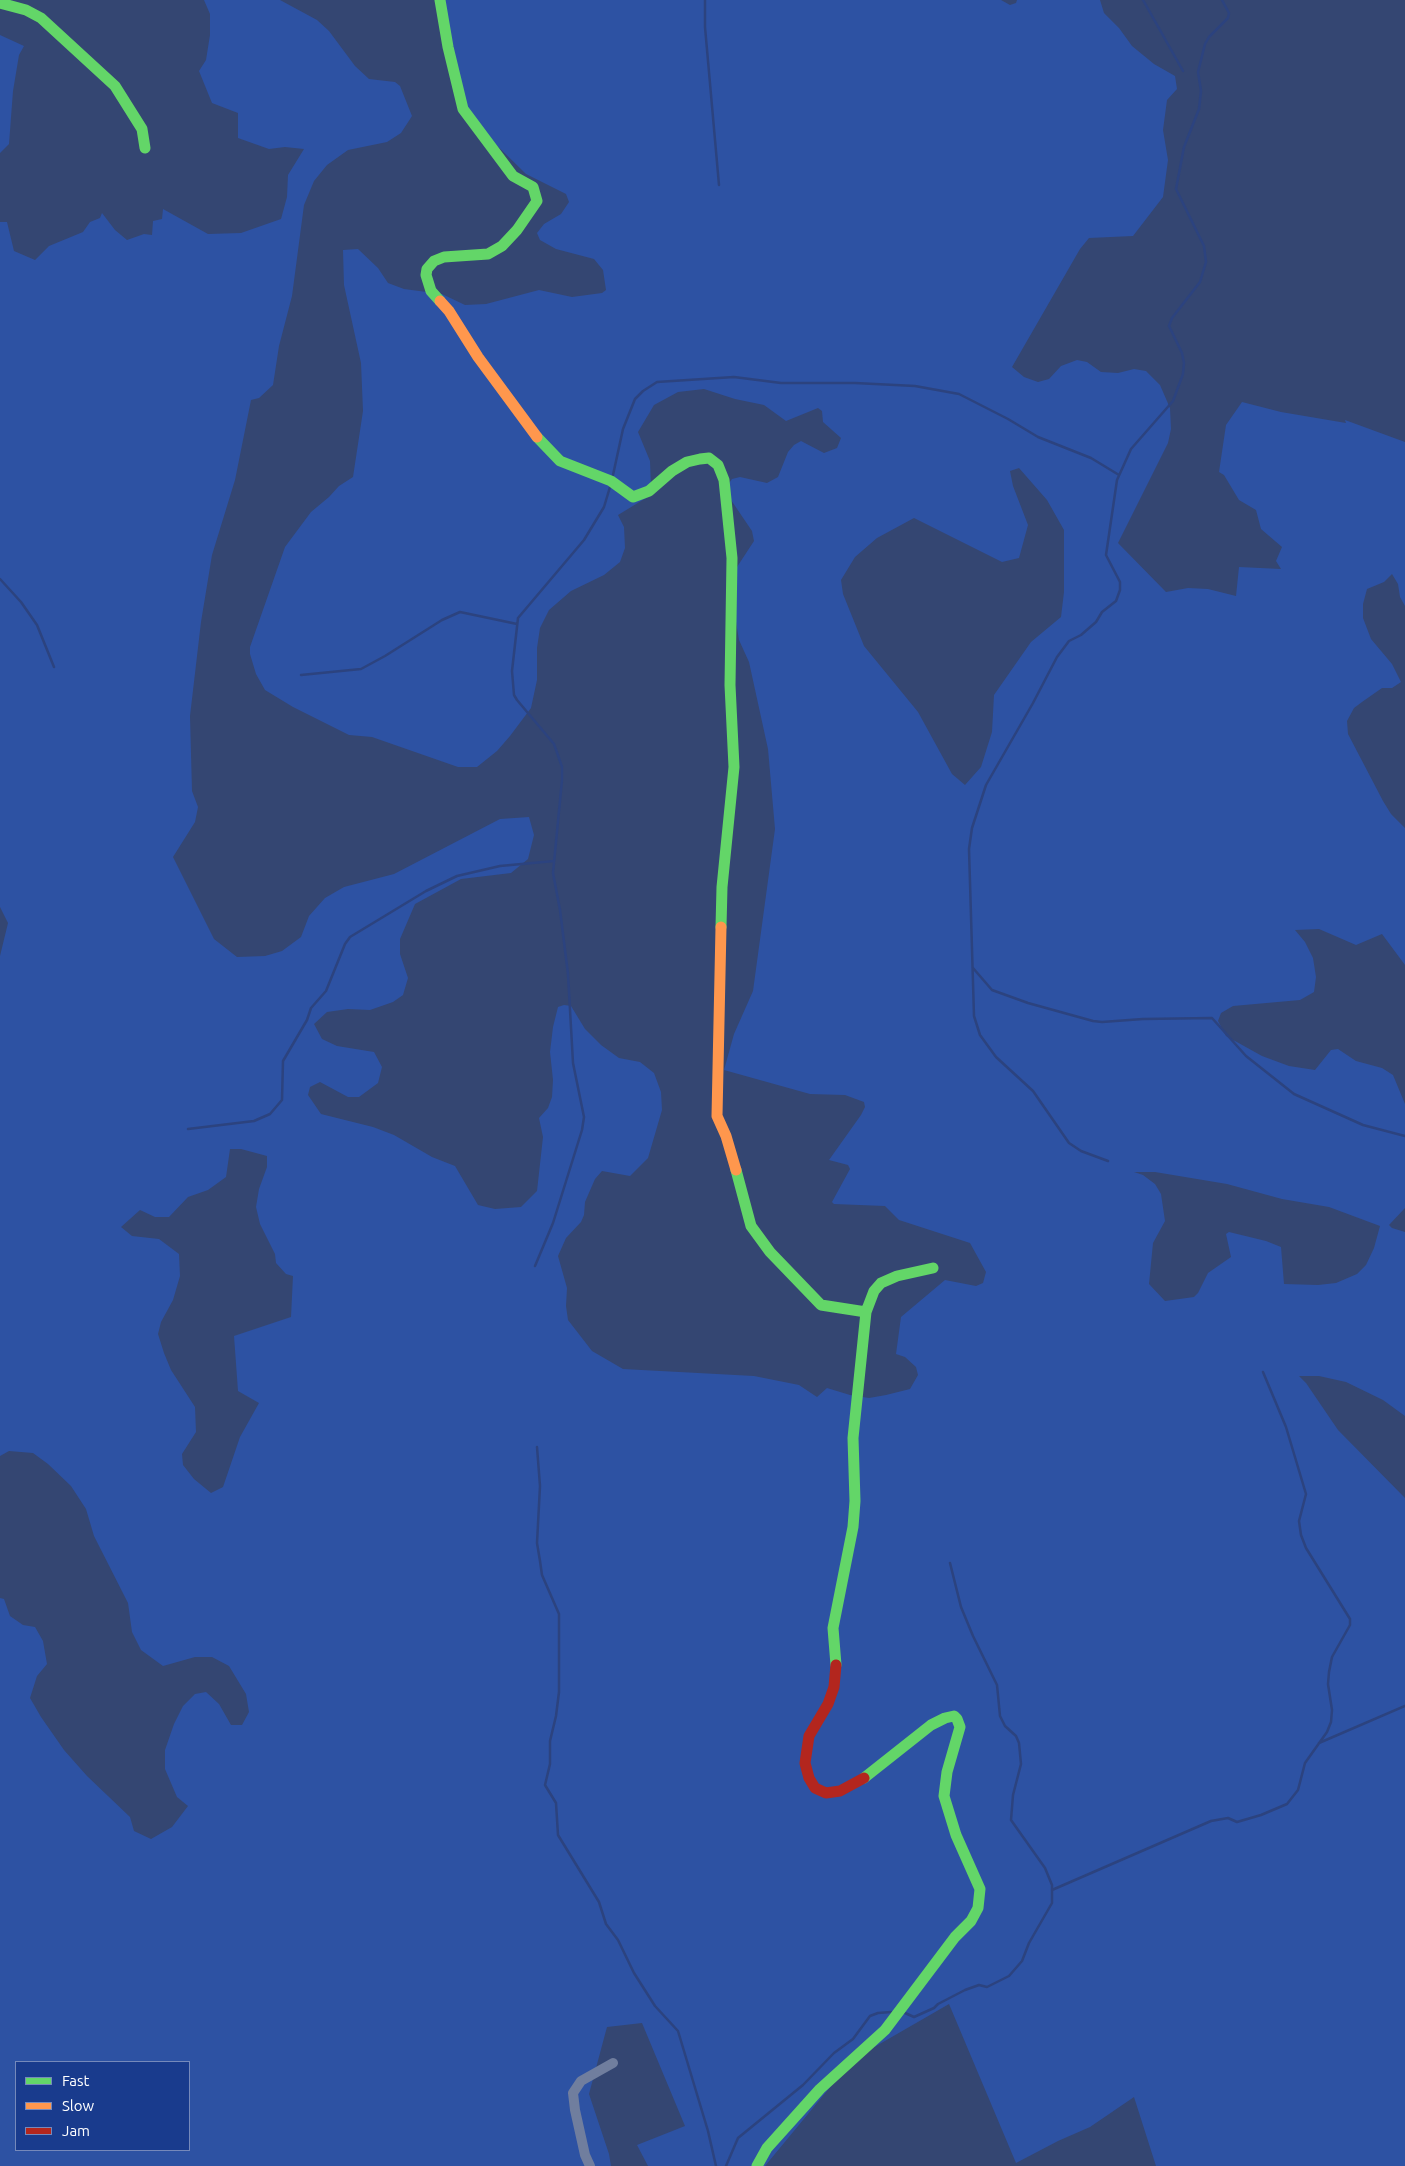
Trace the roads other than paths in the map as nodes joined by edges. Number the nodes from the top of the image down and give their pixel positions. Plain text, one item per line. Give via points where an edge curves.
1 (440, 0) edge
2 (0, 3) edge
3 (145, 148) dead end
4 (933, 1268) dead end
5 (866, 1312) junction
6 (613, 2063) dead end
7 (590, 2166) edge
8 (757, 2166) edge

1 - 5 street via 464,109 513,176 533,187 537,201 502,246 488,254 444,257 434,261 426,275 431,291 449,311 534,434 560,461 612,481 633,497 649,492 687,462 700,458 709,458 718,465 724,480 732,558 730,685 734,767 722,887 717,1116 726,1136 751,1226 770,1252 821,1305
2 - 3 street via 41,18 94,65 115,86 131,109 142,129
4 - 5 street via 897,1276 881,1284 874,1291
5 - 8 street via 853,1438 853,1527 833,1628 834,1687 809,1736 805,1763 816,1788 826,1793 840,1791 857,1783 931,1725 949,1716 958,1720 960,1728 947,1772 944,1796 956,1835 980,1889 980,1899 971,1921 955,1937 885,2030 820,2089 767,2148
6 - 7 street via 581,2081 573,2093

